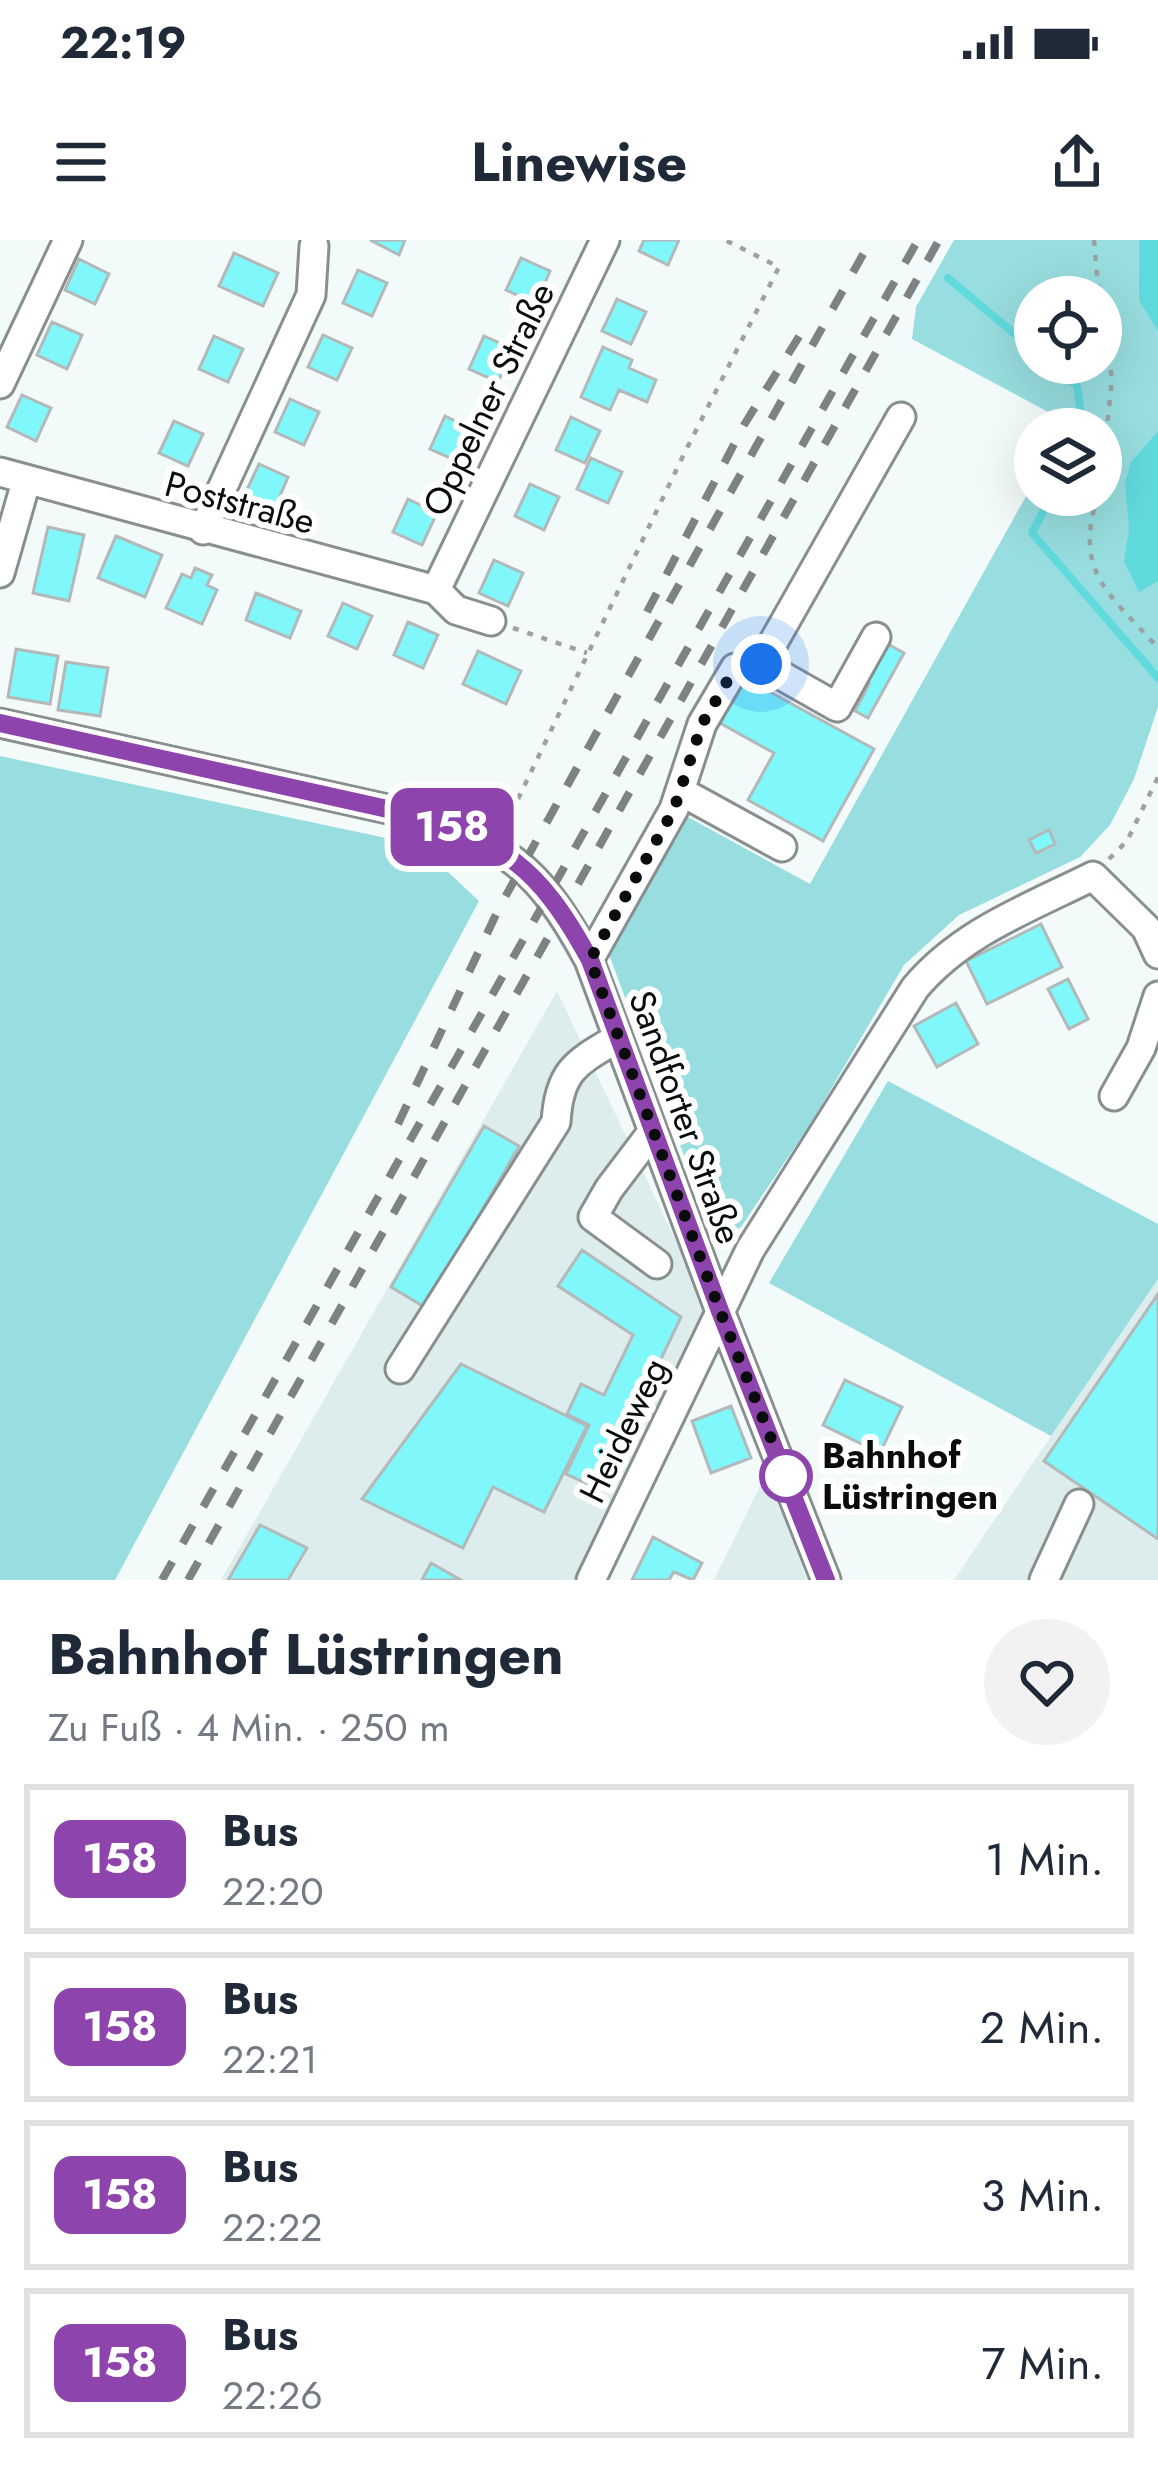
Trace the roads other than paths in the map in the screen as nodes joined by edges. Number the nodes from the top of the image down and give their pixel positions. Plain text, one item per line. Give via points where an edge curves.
1 (68, 240) edge
2 (605, 240) edge
3 (314, 246) dead end
4 (0, 384) edge
5 (901, 417) dead end
6 (13, 477) edge
7 (202, 530) junction
8 (0, 573) edge
9 (436, 590) junction
10 (490, 621) road end
11 (876, 637) dead end
12 (761, 664) junction
13 (0, 723) edge
14 (680, 791) junction
15 (782, 847) dead end
16 (1158, 954) edge
17 (590, 960) junction
18 (1158, 996) edge
19 (618, 1037) junction
20 (1114, 1096) dead end
21 (652, 1131) junction
22 (657, 1264) dead end
23 (720, 1311) junction
24 (400, 1369) dead end
25 (1079, 1504) dead end
26 (591, 1580) edge
27 (826, 1580) edge
28 (1045, 1580) edge

1 - 4 street
2 - 9 street, Oppelner Straße
3 - 7 street via 311,296
5 - 12 street
6 - 7 street, Poststraße
6 - 8 street, Poststraße
7 - 9 street, Poststraße
9 - 10 street, Poststraße via 456,610
11 - 12 street via 837,707
12 - 14 street via 735,668 702,724
13 - 17 street, Sandforter Straße via 449,826 537,879
14 - 15 street
14 - 17 street
16 - 23 street, Heideweg via 1146,928 1093,876 969,937 938,961 749,1250
17 - 19 street, Sandforter Straße
18 - 20 street
19 - 21 street, Sandforter Straße
19 - 24 street via 572,1066 556,1122
21 - 22 street via 593,1217
21 - 23 street, Sandforter Straße
23 - 26 street, Heideweg
23 - 27 street, Sandforter Straße
25 - 28 street

